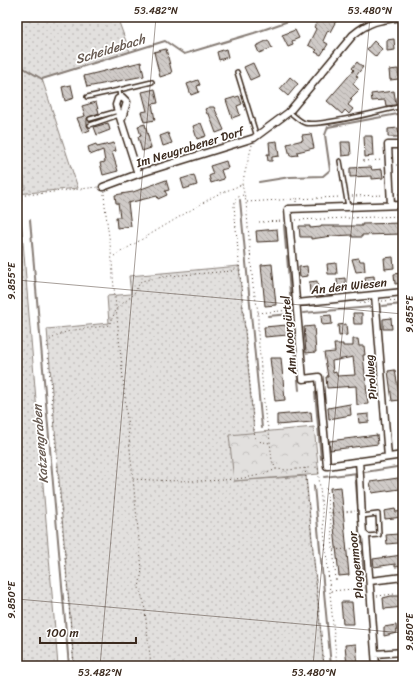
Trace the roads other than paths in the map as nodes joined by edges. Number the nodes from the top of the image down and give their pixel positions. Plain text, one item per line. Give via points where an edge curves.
1 (403, 17) edge
2 (237, 72) dead end
3 (152, 82) dead end
4 (119, 90) junction
5 (87, 97) dead end
6 (120, 98) junction
7 (403, 106) edge
8 (290, 112) junction
9 (120, 116) junction
10 (90, 119) dead end
11 (90, 125) dead end
12 (256, 138) junction
13 (403, 145) edge
14 (340, 161) dead end
15 (138, 174) junction
16 (103, 187) road end
17 (391, 205) junction
18 (403, 205) edge
19 (348, 207) junction
20 (403, 292) edge
21 (375, 295) junction
22 (297, 303) junction
23 (403, 455) edge
24 (388, 457) junction
25 (359, 462) junction
26 (362, 513) junction
27 (366, 536) junction
28 (403, 577) edge
29 (370, 584) junction
30 (403, 652) edge
31 (375, 654) junction
32 (376, 666) edge

1 - 8 street, Im Neugrabener Dorf via 381,19 357,32
2 - 12 lane
3 - 4 lane
4 - 5 lane
4 - 6 lane
6 - 9 street via 116,103
6 - 9 street via 125,98 127,102
7 - 8 lane via 363,116 317,123 304,123
8 - 12 street, Im Neugrabener Dorf
9 - 10 lane
9 - 11 lane
9 - 15 street
12 - 15 street, Im Neugrabener Dorf
13 - 17 street via 388,146
14 - 19 lane
15 - 16 street, Im Neugrabener Dorf
17 - 18 street
17 - 19 street
19 - 22 street, Am Moorgürtel via 288,209
20 - 21 street, An den Wiesen
21 - 22 street, An den Wiesen
21 - 24 street, Pirolweg
22 - 25 street, Am Moorgürtel via 303,379 320,377 327,466
23 - 24 street
24 - 25 street
25 - 26 street, Plaggenmoor
26 - 27 street, Plaggenmoor via 363,533
26 - 27 lane via 378,514 379,535
27 - 29 street, Plaggenmoor
28 - 29 street
29 - 31 street, Plaggenmoor
30 - 31 street
31 - 32 street, Plaggenmoor

